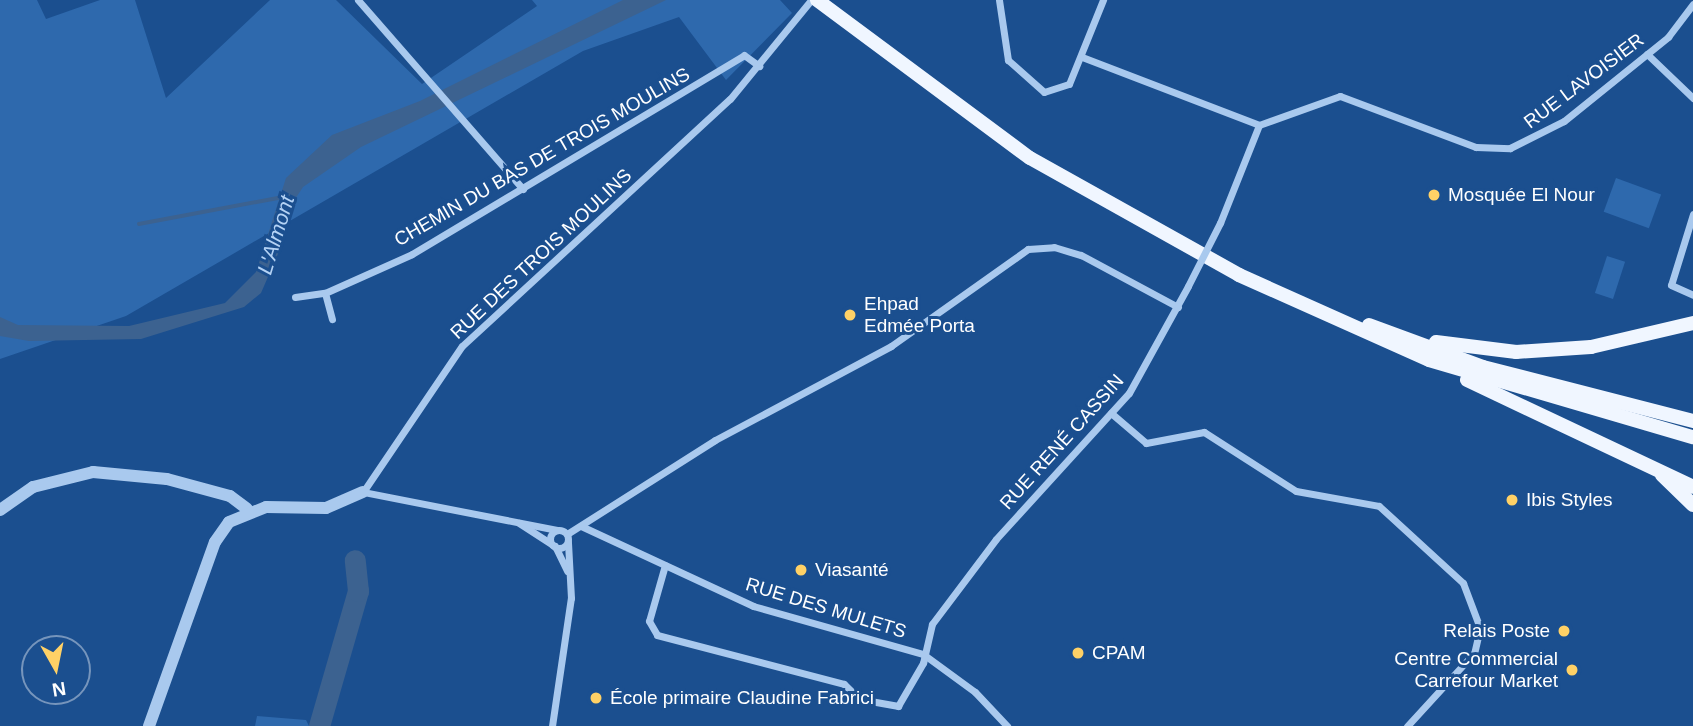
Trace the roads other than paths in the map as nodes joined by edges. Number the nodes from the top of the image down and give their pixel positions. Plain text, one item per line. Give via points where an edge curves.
1 (358, 0) edge
2 (811, 0) edge
3 (817, 0) edge
4 (999, 0) edge
5 (1103, 0) edge
6 (1693, 4) edge
7 (834, 7) edge
8 (1647, 54) junction
9 (1082, 57) junction
10 (759, 66) junction
11 (1693, 98) edge
12 (1259, 125) junction
13 (523, 189) junction
14 (1693, 215) edge
15 (325, 293) junction
16 (1693, 295) edge
17 (295, 297) dead end
18 (1178, 307) junction
19 (332, 319) dead end
20 (1693, 323) edge
21 (1372, 326) junction
22 (1429, 360) junction
23 (1111, 413) junction
24 (1693, 421) edge
25 (1693, 438) edge
26 (1647, 463) junction
27 (1693, 487) edge
28 (363, 492) junction
29 (1693, 505) edge
30 (247, 509) junction
31 (0, 510) edge
32 (518, 523) junction
33 (581, 526) junction
34 (557, 530) junction
35 (567, 538) junction
36 (554, 545) junction
37 (665, 565) junction
38 (569, 575) junction
39 (923, 654) junction
40 (149, 726) edge
41 (552, 726) edge
42 (1007, 726) edge
43 (1407, 726) edge

1 - 13 street via 439,87
2 - 10 street, RUE DES TROIS MOULINS
3 - 7 main road
4 - 9 street via 1009,60 1044,92 1069,84
5 - 9 street
6 - 8 street, RUE LAVOISIER
7 - 21 main road via 946,90 1086,181 1222,256
7 - 22 main road via 953,106 1118,210 1239,275
8 - 11 street
8 - 12 street, RUE LAVOISIER via 1547,134 1510,148 1468,144 1340,96
9 - 12 street
10 - 13 street, CHEMIN DU BAS DE TROIS MOULINS via 744,55
10 - 28 street, RUE DES TROIS MOULINS via 462,346
12 - 18 street, RUE RENÉ CASSIN, bridge via 1220,223
13 - 15 street, CHEMIN DU BAS DE TROIS MOULINS via 412,254
14 - 16 street via 1671,285
15 - 17 street, CHEMIN DU BAS DE TROIS MOULINS
15 - 19 street
18 - 23 street, RUE RENÉ CASSIN via 1142,375
18 - 33 street via 1081,255 1054,247 1028,249 891,346 715,440
20 - 21 main road via 1591,348 1516,352
21 - 24 main road via 1483,367
22 - 25 main road
22 - 26 main road
23 - 39 street, RUE RENÉ CASSIN via 972,570 932,624
23 - 43 street via 1146,443 1204,432 1296,491 1379,506 1463,583 1480,628 1474,653
26 - 27 main road
26 - 29 main road
28 - 30 street via 345,503
28 - 32 street
30 - 31 street via 230,496 167,479 93,472 33,487
30 - 40 street via 215,542
32 - 34 street
32 - 36 street
33 - 35 street
33 - 37 street, RUE DES MULETS
34 - 35 street
34 - 36 street
35 - 36 street
35 - 38 street
36 - 38 street
37 - 39 street, RUE DES MULETS via 753,606
37 - 39 street, RUE RENÉ CASSIN via 649,621 657,635 844,684 859,699 891,708 903,701
38 - 41 street
39 - 42 street, RUE DES MULETS via 968,686

